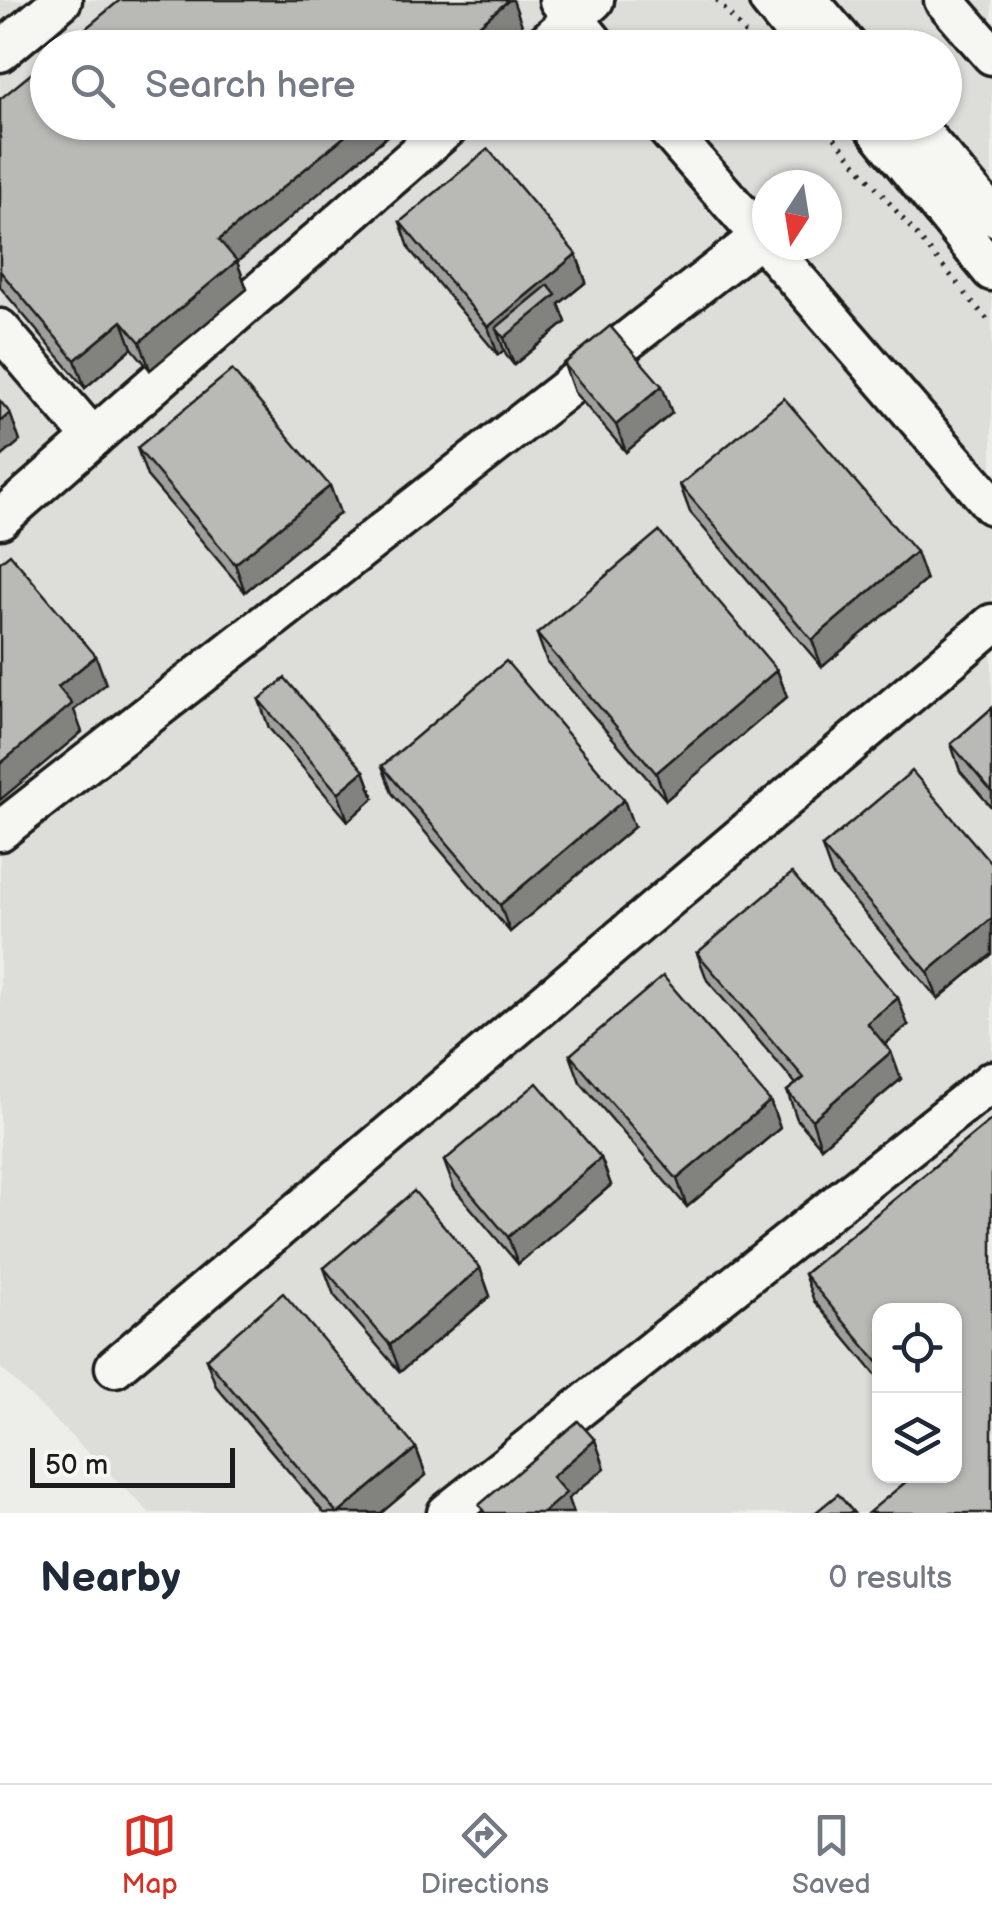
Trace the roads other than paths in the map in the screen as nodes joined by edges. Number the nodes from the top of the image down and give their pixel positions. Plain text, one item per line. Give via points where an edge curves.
1 (62, 0) edge
2 (768, 0) edge
3 (808, 0) edge
4 (576, 6) edge
5 (967, 8) edge
6 (555, 30) edge
7 (589, 30) edge
8 (793, 30) edge
9 (833, 30) edge
10 (0, 52) edge
11 (992, 56) edge
12 (433, 140) edge
13 (677, 140) edge
14 (886, 140) edge
15 (927, 140) edge
16 (992, 216) edge
17 (752, 227) edge
18 (752, 252) edge
19 (781, 260) edge
20 (992, 271) edge
21 (0, 329) edge
22 (93, 438) junction
23 (992, 505) edge
24 (0, 519) edge
25 (992, 624) edge
26 (0, 831) edge
27 (992, 1081) edge
28 (115, 1367) dead end
29 (447, 1513) edge

1 - 10 street
2 - 8 street
3 - 9 street
4 - 6 street
4 - 7 street
5 - 11 street
12 - 22 street
13 - 17 street
14 - 20 street
15 - 16 street
18 - 26 street
19 - 23 street
21 - 22 street
22 - 24 street
25 - 28 street
27 - 29 street

